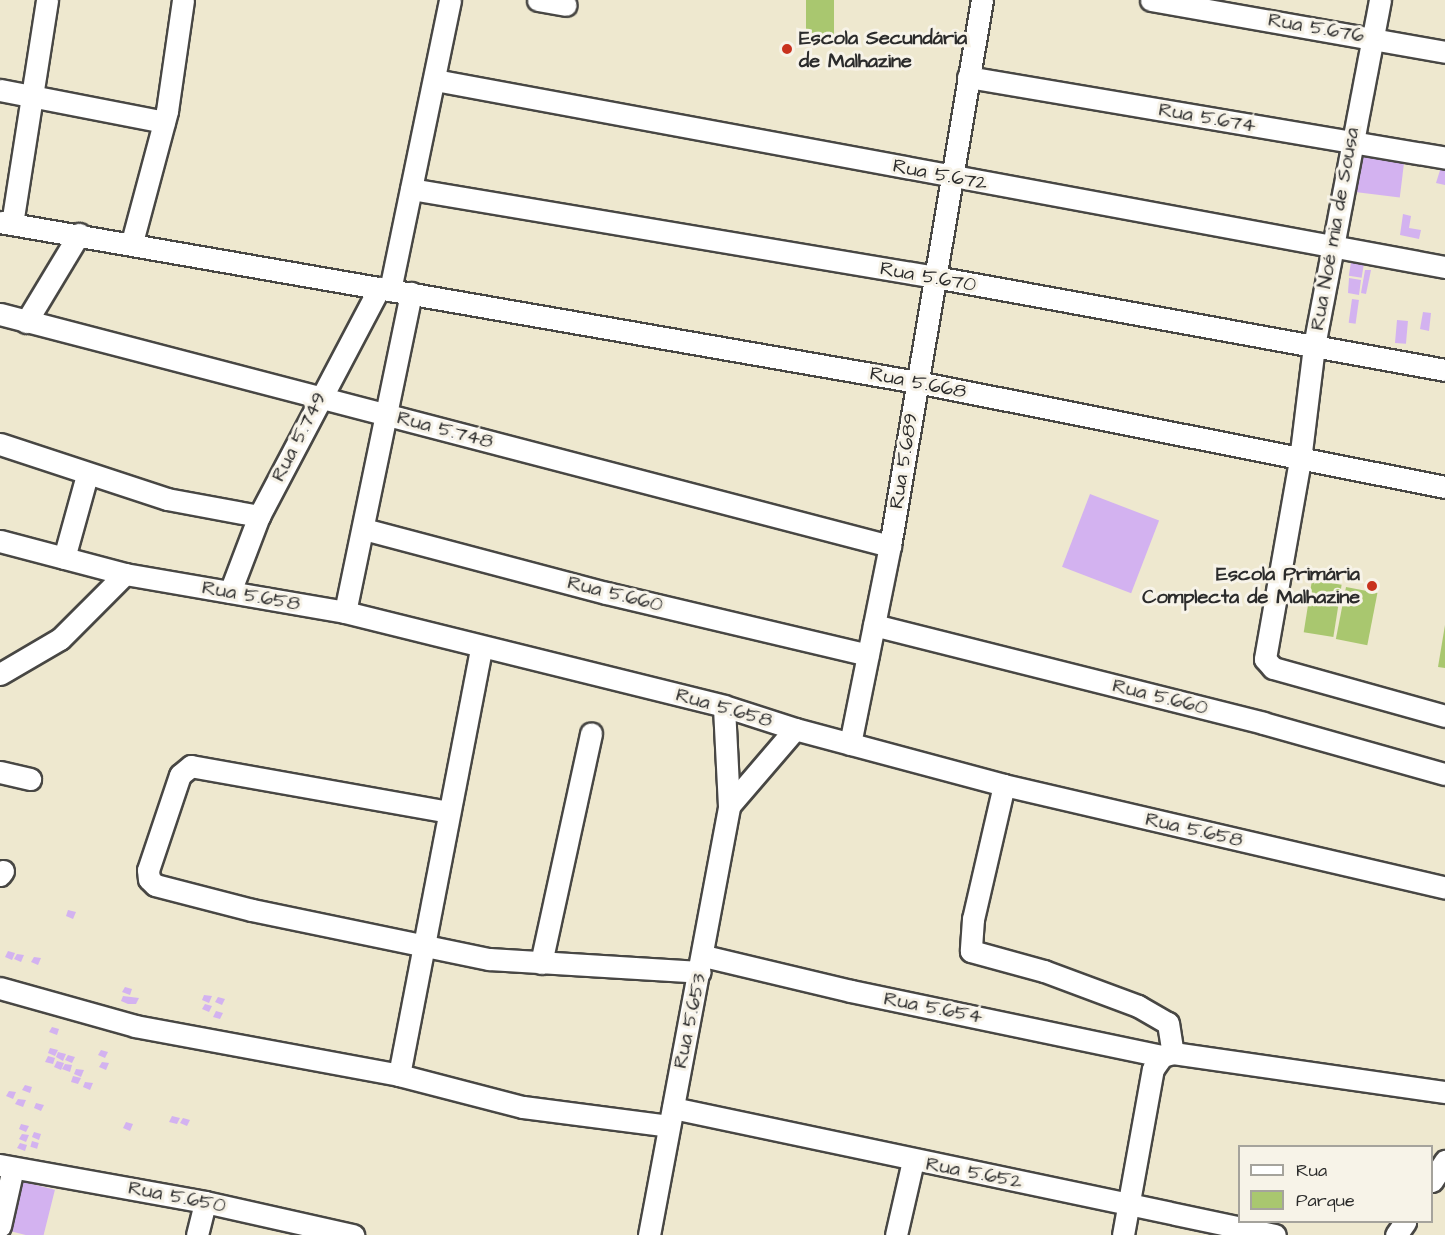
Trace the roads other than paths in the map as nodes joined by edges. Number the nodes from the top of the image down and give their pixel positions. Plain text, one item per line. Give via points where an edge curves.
1 (47, 0) edge
2 (183, 0) edge
3 (450, 0) edge
4 (538, 0) edge
5 (982, 0) edge
6 (1151, 0) edge
7 (1380, 0) edge
8 (566, 5) dead end
9 (1373, 38) junction
10 (1445, 52) edge
11 (968, 77) junction
12 (435, 80) junction
13 (0, 90) edge
14 (31, 96) junction
15 (164, 122) junction
16 (1350, 142) junction
17 (1445, 158) edge
18 (952, 177) junction
19 (411, 189) junction
20 (6, 223) edge
21 (79, 234) junction
22 (132, 242) junction
23 (1335, 247) junction
24 (1445, 267) edge
25 (935, 277) junction
26 (384, 289) junction
27 (411, 293) junction
28 (10, 322) edge
29 (1314, 346) junction
30 (1445, 370) edge
31 (917, 382) junction
32 (320, 396) junction
33 (388, 415) junction
34 (0, 444) edge
35 (1300, 460) junction
36 (87, 475) junction
37 (1445, 487) edge
38 (259, 516) junction
39 (364, 529) junction
40 (0, 541) edge
41 (890, 546) junction
42 (63, 558) junction
43 (125, 574) junction
44 (230, 592) junction
45 (345, 612) junction
46 (874, 625) junction
47 (481, 648) junction
48 (868, 655) junction
49 (0, 674) edge
50 (724, 706) junction
51 (1445, 716) edge
52 (795, 729) junction
53 (591, 733) dead end
54 (850, 744) junction
55 (0, 772) edge
56 (1445, 774) edge
57 (30, 779) dead end
58 (1004, 785) junction
59 (729, 806) junction
60 (449, 812) junction
61 (1445, 888) edge
62 (422, 943) junction
63 (542, 963) junction
64 (702, 964) junction
65 (0, 988) edge
66 (1163, 1059) junction
67 (399, 1075) junction
68 (1445, 1092) edge
69 (671, 1117) junction
70 (913, 1161) junction
71 (1445, 1161) edge
72 (7, 1166) edge
73 (1433, 1178) edge
74 (205, 1202) junction
75 (1130, 1203) junction
76 (0, 1226) edge
77 (197, 1235) edge
78 (353, 1235) edge
79 (649, 1235) edge
80 (896, 1235) edge
81 (1123, 1235) edge
82 (1275, 1235) edge

1 - 14 street
2 - 15 street
3 - 12 street, Rua 5.749
4 - 8 street
5 - 11 street, Rua 5.689
6 - 9 street, Rua 5.676
7 - 9 street, Rua Noé mia de Sousa
9 - 10 street, Rua 5.676
9 - 16 street, Rua Noé mia de Sousa
11 - 16 street, Rua 5.674
11 - 18 street, Rua 5.689
12 - 18 street, Rua 5.672
12 - 19 street, Rua 5.749
13 - 14 street
14 - 15 street
14 - 20 street
15 - 22 street
16 - 17 street, Rua 5.674
16 - 23 street, Rua Noé mia de Sousa
18 - 23 street, Rua 5.672
18 - 25 street, Rua 5.689
19 - 25 street, Rua 5.670
19 - 26 street, Rua 5.749
20 - 21 street
21 - 22 street
21 - 28 street
22 - 26 street
23 - 24 street, Rua 5.672
23 - 29 street, Rua Noé mia de Sousa
25 - 29 street, Rua 5.670
25 - 31 street, Rua 5.689
26 - 27 street, Rua 5.668
26 - 32 street, Rua 5.749
27 - 31 street, Rua 5.668
27 - 33 street
28 - 32 street, Rua 5.748
29 - 30 street, Rua 5.670
29 - 35 street, Rua Noé mia de Sousa
31 - 35 street, Rua 5.668
31 - 41 street, Rua 5.689
32 - 33 street, Rua 5.748
32 - 38 street, Rua 5.749
33 - 39 street
33 - 41 street, Rua 5.748
34 - 36 street
35 - 37 street, Rua 5.668
35 - 51 street, Rua Noé mia de Sousa via 1265,659 1273,668
36 - 38 street via 167,499
36 - 42 street
38 - 44 street, Rua 5.749
39 - 45 street
39 - 48 street, Rua 5.660 via 606,593
40 - 42 street, Rua 5.658
41 - 46 street, Rua 5.689
42 - 43 street, Rua 5.658
43 - 44 street, Rua 5.658
43 - 49 street via 60,639
44 - 45 street, Rua 5.658
45 - 47 street, Rua 5.658
46 - 48 street, Rua 5.689
46 - 56 street, Rua 5.660 via 1251,720
47 - 50 street, Rua 5.658
47 - 60 street
48 - 54 street, Rua 5.689
50 - 52 street, Rua 5.658
50 - 59 street, Rua 5.653
52 - 54 street, Rua 5.658
52 - 59 street
53 - 63 street
54 - 58 street, Rua 5.658
55 - 57 street
58 - 61 street, Rua 5.658
58 - 66 street via 969,945 971,951 1044,971 1138,1006 1168,1023
59 - 64 street, Rua 5.653
60 - 62 street
60 - 62 street, Rua 5.654 via 191,766 180,775 148,870 155,885 252,910
62 - 63 street, Rua 5.654 via 489,959
62 - 67 street
63 - 64 street, Rua 5.654
64 - 66 street, Rua 5.654
64 - 69 street, Rua 5.653
65 - 67 street, Rua 5.652 via 135,1026
66 - 68 street, Rua 5.654
66 - 75 street
67 - 69 street, Rua 5.652 via 523,1107
69 - 70 street, Rua 5.652
69 - 79 street, Rua 5.653
70 - 75 street, Rua 5.652
70 - 80 street
71 - 73 street
72 - 74 street, Rua 5.650
72 - 76 street
74 - 77 street
74 - 78 street, Rua 5.650
75 - 81 street
75 - 82 street, Rua 5.652

